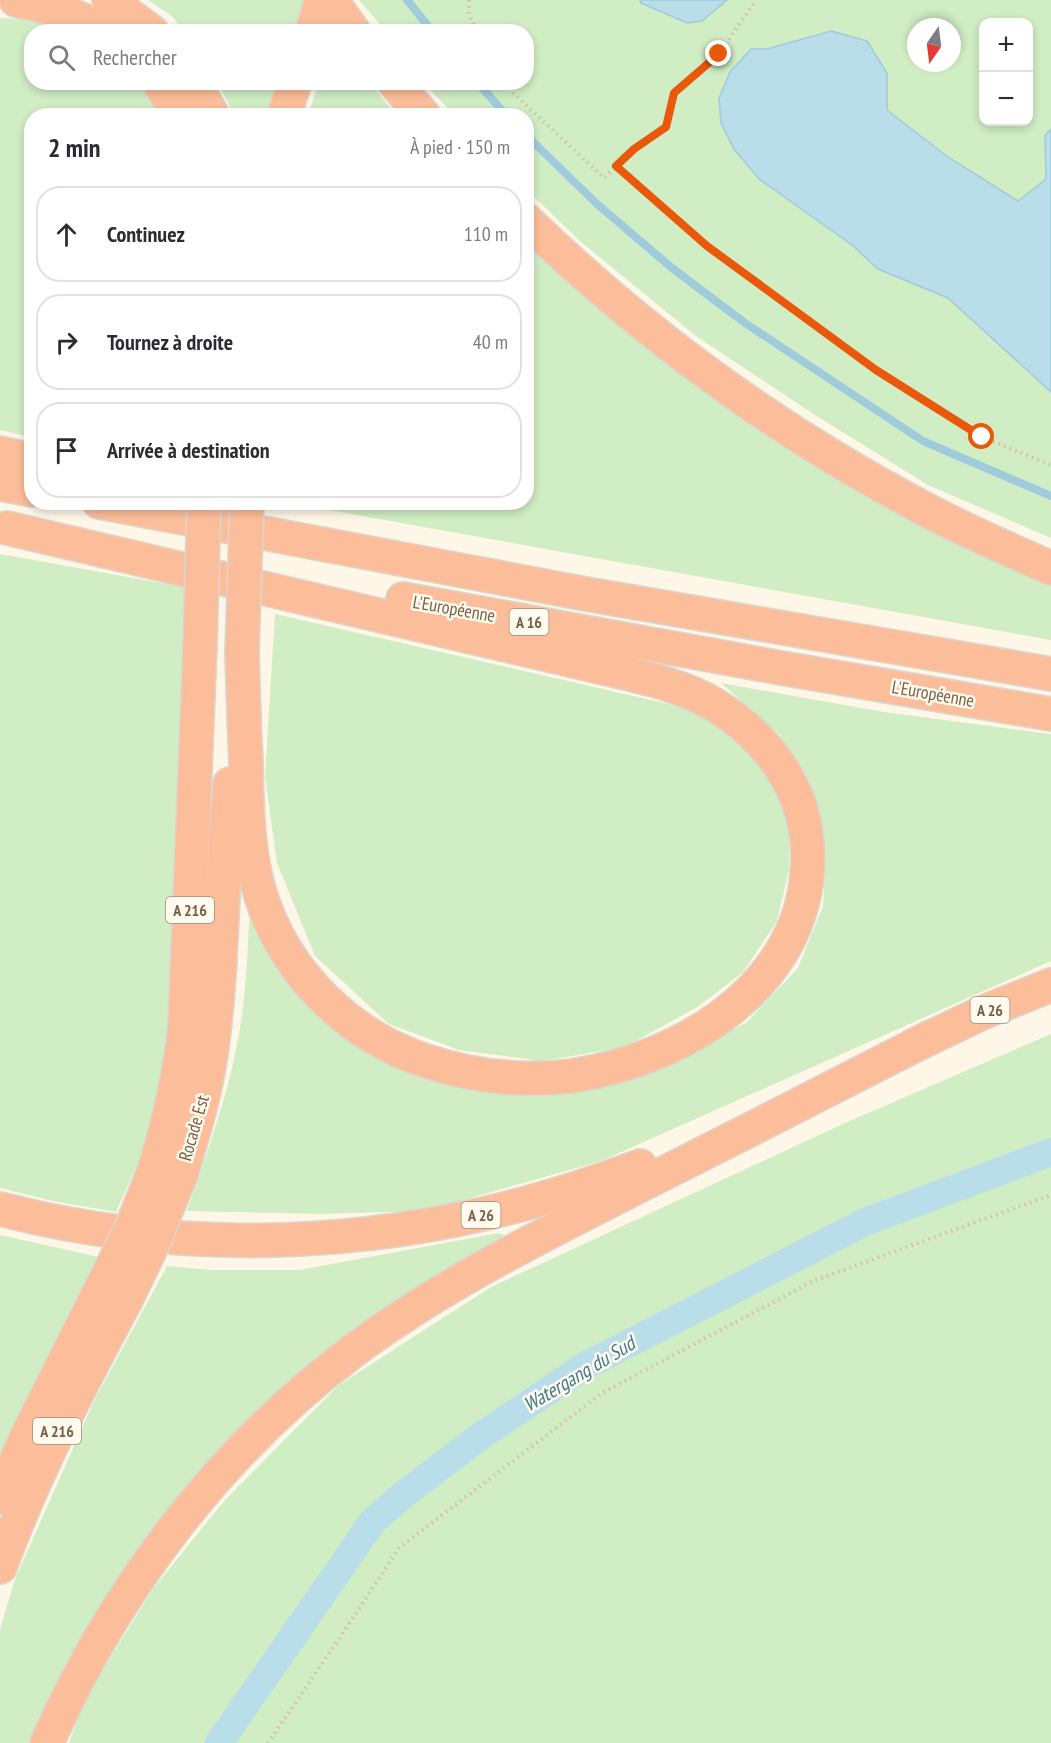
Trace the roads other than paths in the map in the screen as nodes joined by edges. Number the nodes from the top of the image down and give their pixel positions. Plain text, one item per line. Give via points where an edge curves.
1 (16, 0) edge
2 (109, 0) edge
3 (322, 0) edge
4 (331, 0) edge
5 (90, 24) edge
6 (141, 24) edge
7 (314, 24) edge
8 (348, 24) edge
9 (164, 90) edge
10 (198, 90) edge
11 (292, 90) edge
12 (401, 90) edge
13 (174, 108) edge
14 (209, 108) edge
15 (287, 108) edge
16 (417, 108) edge
17 (534, 228) edge
18 (0, 453) edge
19 (24, 458) edge
20 (0, 484) edge
21 (24, 488) edge
22 (141, 510) edge
23 (204, 510) edge
24 (247, 510) edge
25 (247, 510) edge
26 (4, 527) edge
27 (1051, 568) edge
28 (586, 594) junction
29 (243, 651) junction
30 (1051, 674) edge
31 (1051, 714) edge
32 (1051, 985) edge
33 (931, 1037) junction
34 (167, 1172) junction
35 (0, 1209) edge
36 (111, 1298) junction
37 (0, 1497) edge
38 (0, 1568) edge
39 (46, 1743) edge

1 - 5 highway via 44,5
2 - 6 highway
3 - 7 highway
4 - 8 highway
9 - 13 highway
10 - 14 highway
11 - 15 highway
12 - 16 highway
17 - 27 highway via 569,262 671,346 803,438 919,506
18 - 19 highway
20 - 21 highway
22 - 28 highway, A 16
23 - 34 highway, A 216, bridge via 185,1025
24 - 28 highway
25 - 29 highway, A 216, bridge
26 - 29 highway via 611,670 683,690 712,703 742,724 771,754 799,801 808,855 806,882 802,907 784,951 748,994 702,1030 646,1057 604,1070 534,1078 477,1074 404,1054 372,1037 324,1000 305,978 287,953 264,907 256,882 248,822
26 - 31 highway, L'Européenne / A 16
28 - 30 highway, A 16
29 - 34 highway, Rocade Est / A 216 via 225,835 215,1020 205,1088
32 - 33 highway, A 26
33 - 35 highway, A 26 via 750,1121 631,1169 530,1203 432,1224 340,1237 198,1239 105,1231
33 - 39 highway via 476,1270 397,1320 331,1369 261,1432 172,1531 101,1637
34 - 36 highway, Rocade Est / A 216, bridge via 151,1248
36 - 37 highway, A 216 via 29,1432
36 - 38 highway, Rocade Est / A 216

